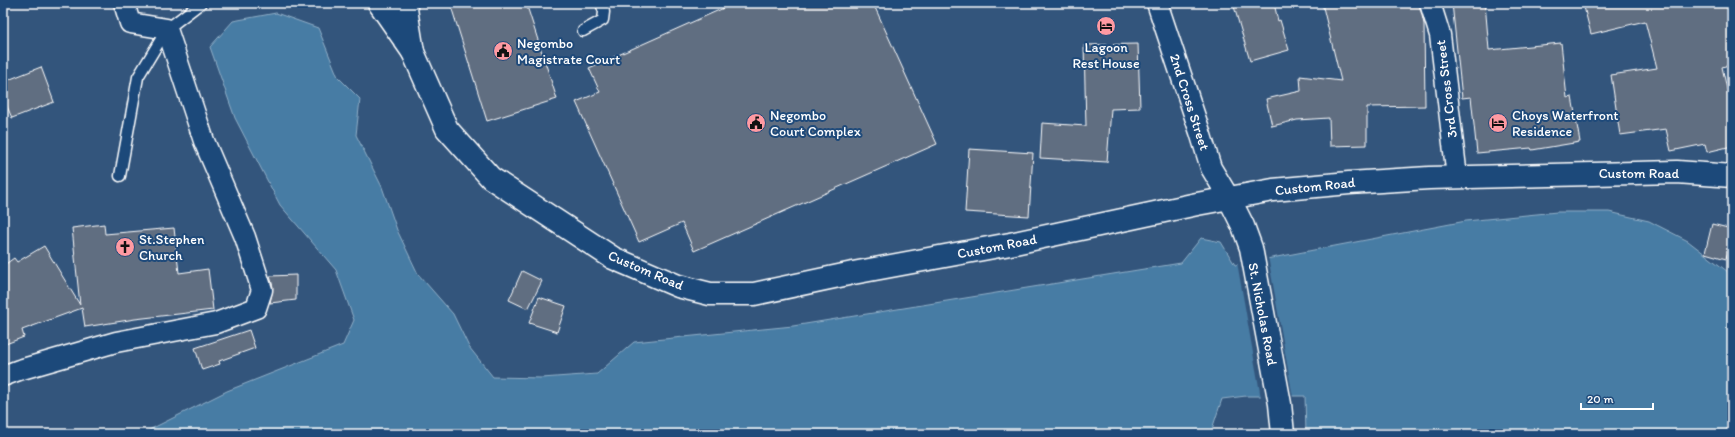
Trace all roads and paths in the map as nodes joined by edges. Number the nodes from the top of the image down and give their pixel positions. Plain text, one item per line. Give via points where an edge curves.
1 (124, 3) edge
2 (200, 3) edge
3 (379, 3) edge
4 (405, 3) edge
5 (601, 3) edge
6 (1157, 3) edge
7 (1430, 3) edge
8 (167, 29) junction
9 (584, 31) dead end
10 (413, 52) junction
11 (120, 176) dead end
12 (1732, 176) edge
13 (1456, 177) junction
14 (1229, 198) junction
15 (3, 376) edge
16 (1283, 434) edge

1 - 8 street via 130,23
2 - 8 lane
3 - 10 main road
4 - 10 main road, Custom Road
5 - 9 lane via 603,20
6 - 14 street, 2nd Cross Street via 1211,168
7 - 13 street, 3rd Cross Street via 1440,35
8 - 11 lane via 138,77
8 - 15 street via 204,141 245,237 262,290 256,308 216,323 116,342
10 - 14 main road, Custom Road via 447,129 491,178 613,258 678,286 710,294 754,294
12 - 13 main road, Custom Road via 1677,172
13 - 14 main road, Custom Road via 1314,186
14 - 16 main road, St. Nicholas Road via 1250,248 1280,404

